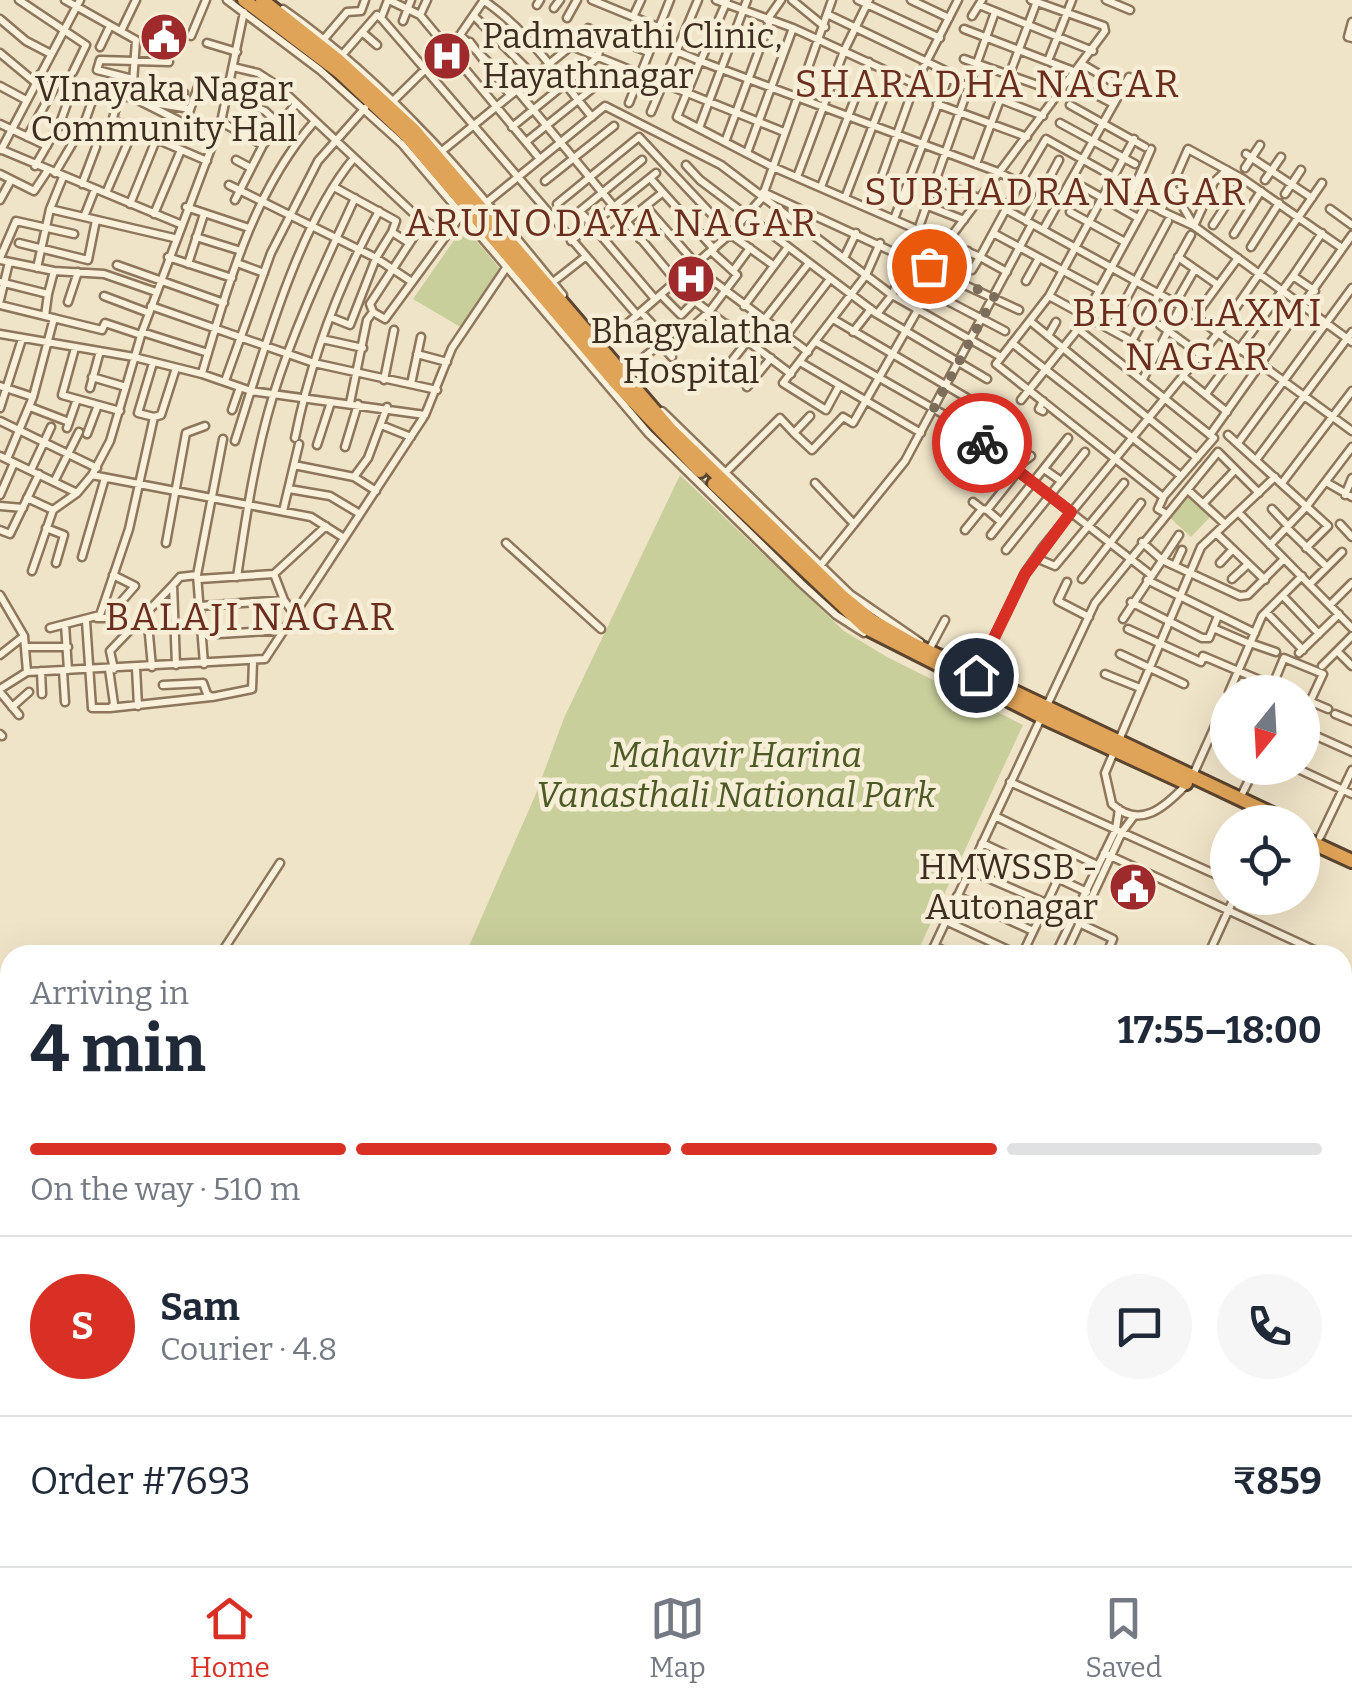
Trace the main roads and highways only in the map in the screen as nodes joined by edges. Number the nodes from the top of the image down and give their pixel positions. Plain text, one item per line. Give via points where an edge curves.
1 (267, 1) edge
2 (244, 6) edge
3 (451, 179) junction
4 (1042, 712) junction
5 (1190, 780) junction
6 (1236, 805) edge
7 (1253, 805) edge
8 (1320, 837) edge
9 (1320, 846) edge
10 (1352, 852) edge
11 (1352, 861) edge

1 - 3 highway via 363,81
2 - 3 highway via 340,72
3 - 4 highway via 670,430 842,597 887,631 934,646
3 - 4 highway via 664,436 836,604 880,637
4 - 5 highway
5 - 6 highway
5 - 7 highway
8 - 10 highway
9 - 11 highway

